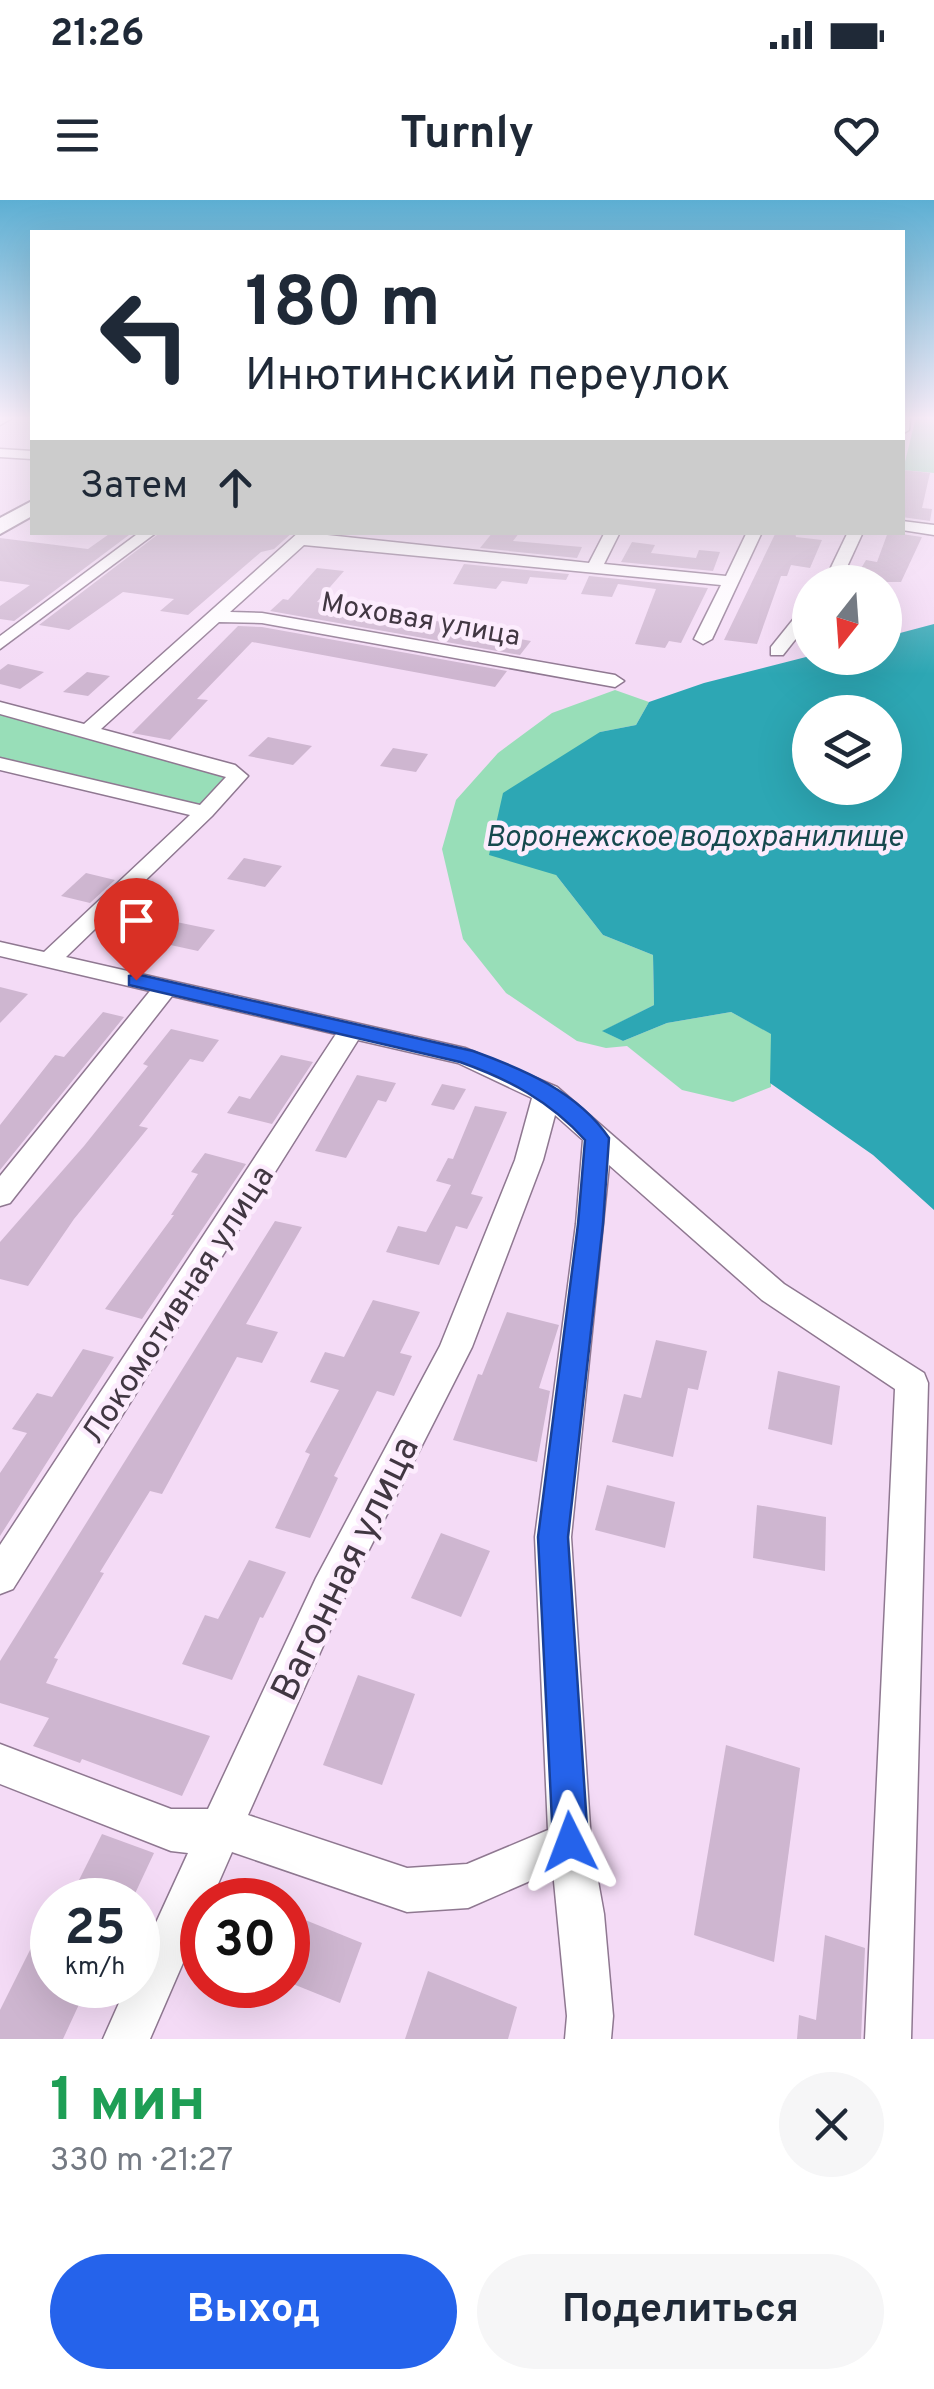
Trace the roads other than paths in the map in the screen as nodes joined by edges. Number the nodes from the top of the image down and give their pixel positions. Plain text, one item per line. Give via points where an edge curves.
1 (30, 507) edge
2 (905, 526) edge
3 (0, 527) edge
4 (934, 530) edge
5 (146, 535) edge
6 (455, 535) edge
7 (611, 535) edge
8 (753, 535) edge
9 (855, 535) edge
10 (304, 536) edge
11 (440, 553) junction
12 (840, 565) edge
13 (595, 566) junction
14 (730, 581) junction
15 (244, 592) junction
16 (216, 617) junction
17 (262, 618) junction
18 (792, 632) edge
19 (703, 639) dead end
20 (0, 644) edge
21 (777, 651) dead end
22 (615, 682) dead end
23 (0, 708) edge
24 (88, 730) junction
25 (0, 764) edge
26 (205, 812) junction
27 (0, 949) edge
28 (49, 960) junction
29 (166, 987) junction
30 (352, 1030) junction
31 (547, 1093) junction
32 (597, 1138) junction
33 (0, 1196) edge
34 (0, 1577) edge
35 (0, 1764) edge
36 (221, 1827) junction
37 (570, 1842) junction
38 (126, 2039) edge
39 (588, 2039) edge
40 (888, 2039) edge

1 - 3 main road
2 - 4 street
5 - 20 street
6 - 11 street
7 - 13 street
8 - 14 street
9 - 12 street
10 - 11 street
10 - 15 street
11 - 13 street
13 - 14 street
14 - 19 street
15 - 16 street
15 - 17 street
16 - 17 street, Моховая улица
16 - 24 street
17 - 22 street, Моховая улица
18 - 21 street
23 - 24 street
24 - 26 street via 235,772 236,780
25 - 26 street
26 - 28 street
27 - 28 street
28 - 29 street
29 - 30 street
29 - 33 street
30 - 31 street via 465,1056
30 - 34 street, Локомотивная улица
31 - 32 street
31 - 36 street, Вагонная улица via 529,1160 456,1348 338,1572
32 - 37 street via 553,1537
32 - 40 street via 773,1292 912,1383
35 - 36 street via 170,1830
36 - 37 street via 406,1890 468,1886
36 - 38 street, Вагонная улица
37 - 39 street via 582,1914

